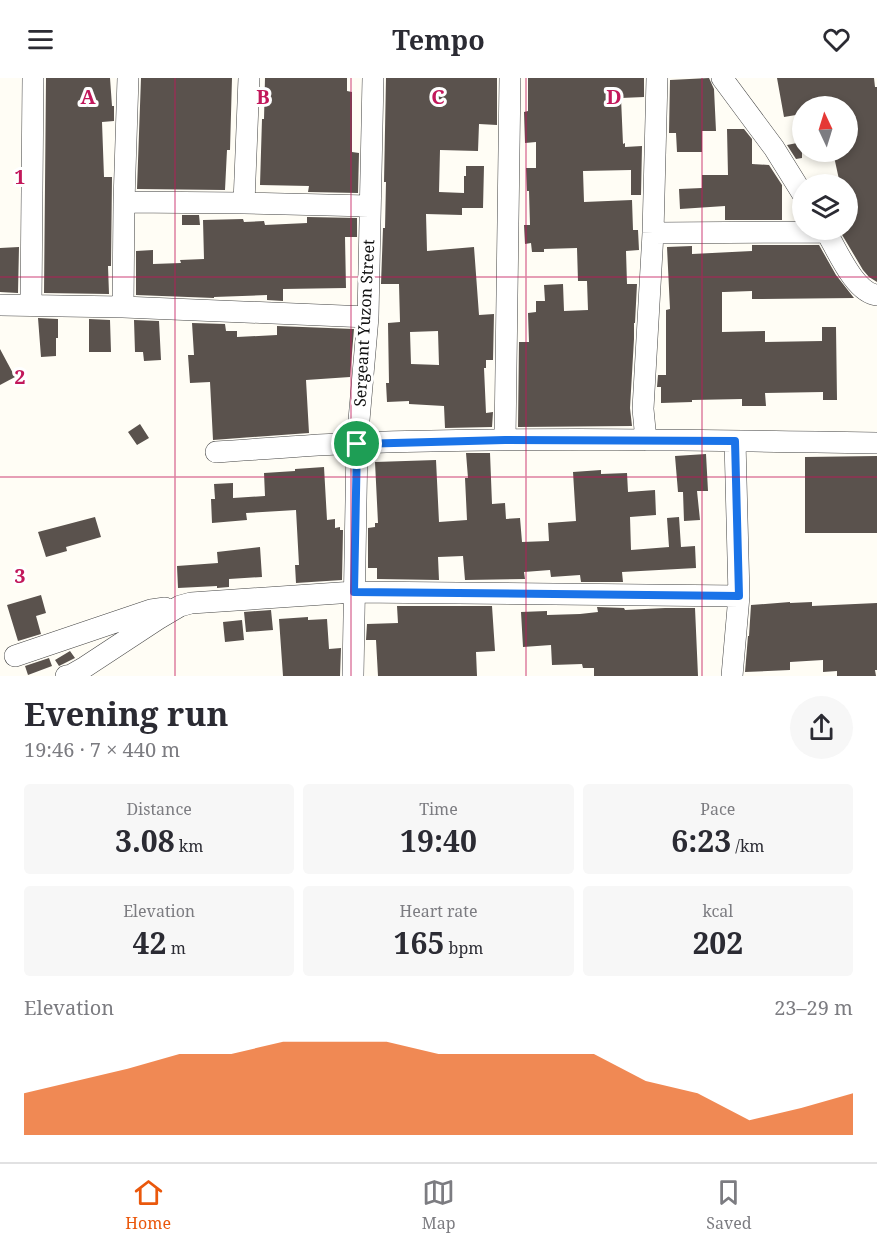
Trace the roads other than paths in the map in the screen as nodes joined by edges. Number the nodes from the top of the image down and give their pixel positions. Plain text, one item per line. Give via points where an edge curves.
1 (33, 78) edge
2 (128, 78) edge
3 (249, 78) edge
4 (373, 78) edge
5 (510, 78) edge
6 (657, 78) edge
7 (722, 78) edge
8 (792, 177) edge
9 (124, 202) junction
10 (244, 203) junction
11 (369, 207) junction
12 (792, 231) edge
13 (653, 233) junction
14 (831, 240) edge
15 (877, 295) edge
16 (0, 304) edge
17 (31, 305) junction
18 (123, 307) junction
19 (368, 317) junction
20 (505, 440) junction
21 (646, 440) junction
22 (735, 441) junction
23 (877, 443) edge
24 (357, 444) junction
25 (216, 452) dead end
26 (354, 592) junction
27 (739, 596) junction
28 (180, 606) junction
29 (15, 656) dead end
30 (70, 676) edge
31 (353, 676) edge
32 (732, 676) edge

1 - 17 street
2 - 9 street
3 - 10 street
4 - 11 street, Sergeant Yuzon Street
5 - 20 street
6 - 13 street
7 - 8 street
9 - 10 street
9 - 18 street
10 - 11 street
11 - 19 street, Sergeant Yuzon Street
12 - 13 street
13 - 21 street via 644,409
14 - 15 street via 860,287
16 - 17 street
17 - 18 street
18 - 19 street
19 - 24 street, Sergeant Yuzon Street
20 - 21 street
20 - 24 street
21 - 22 street
22 - 23 street
22 - 27 street
24 - 25 street
24 - 26 street, Sergeant Yuzon Street
26 - 27 street
26 - 28 street
26 - 31 street, Sergeant Yuzon Street
27 - 32 street
28 - 29 street via 152,610
28 - 30 street

